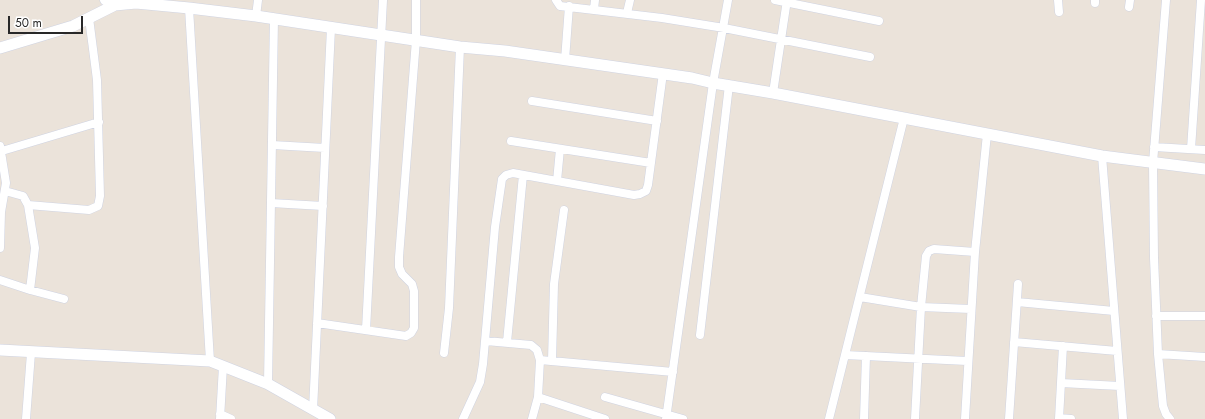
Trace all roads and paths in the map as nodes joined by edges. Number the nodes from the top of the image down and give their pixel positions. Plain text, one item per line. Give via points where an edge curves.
1 (258, 0) edge
2 (383, 0) edge
3 (416, 0) edge
4 (556, 0) edge
5 (595, 0) edge
6 (630, 0) edge
7 (728, 0) edge
8 (775, 0) edge
9 (1058, 0) edge
10 (1166, 0) edge
11 (1201, 0) edge
12 (787, 1) edge
13 (110, 2) edge
14 (569, 6) junction
15 (189, 8) junction
16 (594, 9) junction
17 (1059, 12) dead end
18 (627, 13) junction
19 (256, 16) junction
20 (89, 18) junction
21 (274, 18) junction
22 (879, 21) dead end
23 (331, 28) junction
24 (724, 28) junction
25 (381, 35) junction
26 (780, 38) junction
27 (416, 40) junction
28 (460, 47) junction
29 (0, 48) edge
30 (870, 57) dead end
31 (565, 60) junction
32 (663, 73) junction
33 (713, 83) junction
34 (729, 85) junction
35 (772, 92) junction
36 (532, 101) dead end
37 (904, 118) junction
38 (657, 121) junction
39 (99, 122) junction
40 (987, 134) junction
41 (511, 141) dead end
42 (272, 145) junction
43 (1154, 147) junction
44 (1, 148) edge
45 (325, 148) junction
46 (560, 149) junction
47 (1191, 149) junction
48 (1205, 150) edge
49 (1102, 156) junction
50 (1153, 163) junction
51 (651, 164) junction
52 (1205, 169) edge
53 (523, 175) junction
54 (557, 181) junction
55 (5, 191) junction
56 (271, 203) junction
57 (28, 205) junction
58 (323, 206) junction
59 (564, 210) dead end
60 (0, 248) edge
61 (975, 252) junction
62 (0, 280) edge
63 (1018, 284) dead end
64 (30, 290) junction
65 (860, 297) junction
66 (64, 299) dead end
67 (1017, 302) junction
68 (921, 307) junction
69 (971, 309) junction
70 (1114, 311) junction
71 (1156, 316) junction
72 (1205, 316) edge
73 (317, 323) junction
74 (366, 330) junction
75 (700, 335) dead end
76 (486, 341) junction
77 (507, 342) junction
78 (1014, 342) junction
79 (1063, 346) junction
80 (0, 350) edge
81 (1117, 351) junction
82 (31, 353) junction
83 (444, 353) dead end
84 (1158, 354) junction
85 (846, 355) junction
86 (866, 356) junction
87 (1205, 357) edge
88 (919, 358) junction
89 (540, 360) junction
90 (210, 361) junction
91 (552, 361) junction
92 (967, 361) junction
93 (223, 366) junction
94 (673, 372) junction
95 (1061, 383) junction
96 (268, 384) junction
97 (1120, 386) junction
98 (538, 397) junction
99 (605, 397) dead end
100 (313, 410) junction
101 (220, 416) edge
102 (666, 416) edge
103 (1059, 418) edge
104 (26, 419) edge
105 (231, 419) edge
106 (330, 419) edge
107 (464, 419) edge
108 (532, 419) edge
109 (605, 419) edge
110 (683, 419) edge
111 (829, 419) edge
112 (864, 419) edge
113 (915, 419) edge
114 (965, 419) edge
115 (1009, 419) edge
116 (1071, 419) edge
117 (1123, 419) edge
118 (1170, 419) edge

1 - 19 street
2 - 25 street
3 - 27 street
4 - 14 street via 560,6
5 - 16 street
6 - 18 street
7 - 24 street
8 - 12 street
9 - 17 street
10 - 43 street
11 - 47 street
12 - 22 street
12 - 26 street
13 - 15 main road
13 - 20 main road
14 - 16 street
14 - 31 street
15 - 19 main road
15 - 90 street
16 - 18 street
18 - 24 street
19 - 21 main road
20 - 29 main road via 73,26
20 - 39 street via 97,80
21 - 23 main road
21 - 42 street
23 - 25 main road
23 - 45 street
24 - 26 street
24 - 33 street
25 - 27 main road
25 - 74 street
26 - 30 street
26 - 35 street
27 - 28 main road
27 - 74 street via 399,257 402,274 412,284 414,291 414,328 406,336
28 - 31 main road
28 - 83 street via 449,308
31 - 32 main road
32 - 33 main road
32 - 38 street
33 - 34 main road
33 - 94 street
34 - 35 main road
34 - 75 street
35 - 37 main road
36 - 38 street
37 - 40 main road
37 - 65 street
38 - 51 street
39 - 44 street
39 - 57 street via 98,206 89,210
40 - 49 main road
40 - 61 street
41 - 46 street
42 - 45 street
42 - 56 street
43 - 47 street
43 - 50 street
44 - 55 street
45 - 58 street
46 - 51 street
46 - 54 street
47 - 48 street
49 - 50 main road
49 - 70 street
50 - 52 main road
50 - 71 street
51 - 54 street via 646,191 640,194
53 - 54 street
53 - 76 street via 506,175 501,183
53 - 77 street
55 - 57 street via 24,196
55 - 60 street via 1,212
56 - 58 street
56 - 96 street
57 - 64 street via 35,248
58 - 73 street
59 - 91 street via 554,284
61 - 68 street via 934,249 929,251 926,256
61 - 69 street
62 - 64 street
63 - 67 street
64 - 66 street
65 - 68 street
65 - 85 street
67 - 70 street
67 - 78 street
68 - 69 street
68 - 88 street
69 - 92 street
70 - 81 street
71 - 72 street
71 - 84 street
73 - 74 street
73 - 100 street
76 - 77 street
76 - 107 street via 480,382
77 - 89 street via 534,347
78 - 79 street
78 - 115 street
79 - 81 street
79 - 95 street
80 - 82 main road
81 - 97 street
82 - 90 main road
82 - 104 street
84 - 87 street
84 - 118 street via 1163,406
85 - 86 street
85 - 111 street
86 - 88 street
86 - 112 street
88 - 92 street
88 - 113 street
89 - 91 street
89 - 98 street
90 - 93 main road
91 - 94 street
92 - 114 street
93 - 96 main road
93 - 101 street
94 - 102 street
95 - 97 street
95 - 103 street
96 - 100 main road
97 - 117 street
98 - 108 street
98 - 109 street
99 - 102 street
100 - 106 main road
101 - 105 street
102 - 110 street
103 - 116 street

